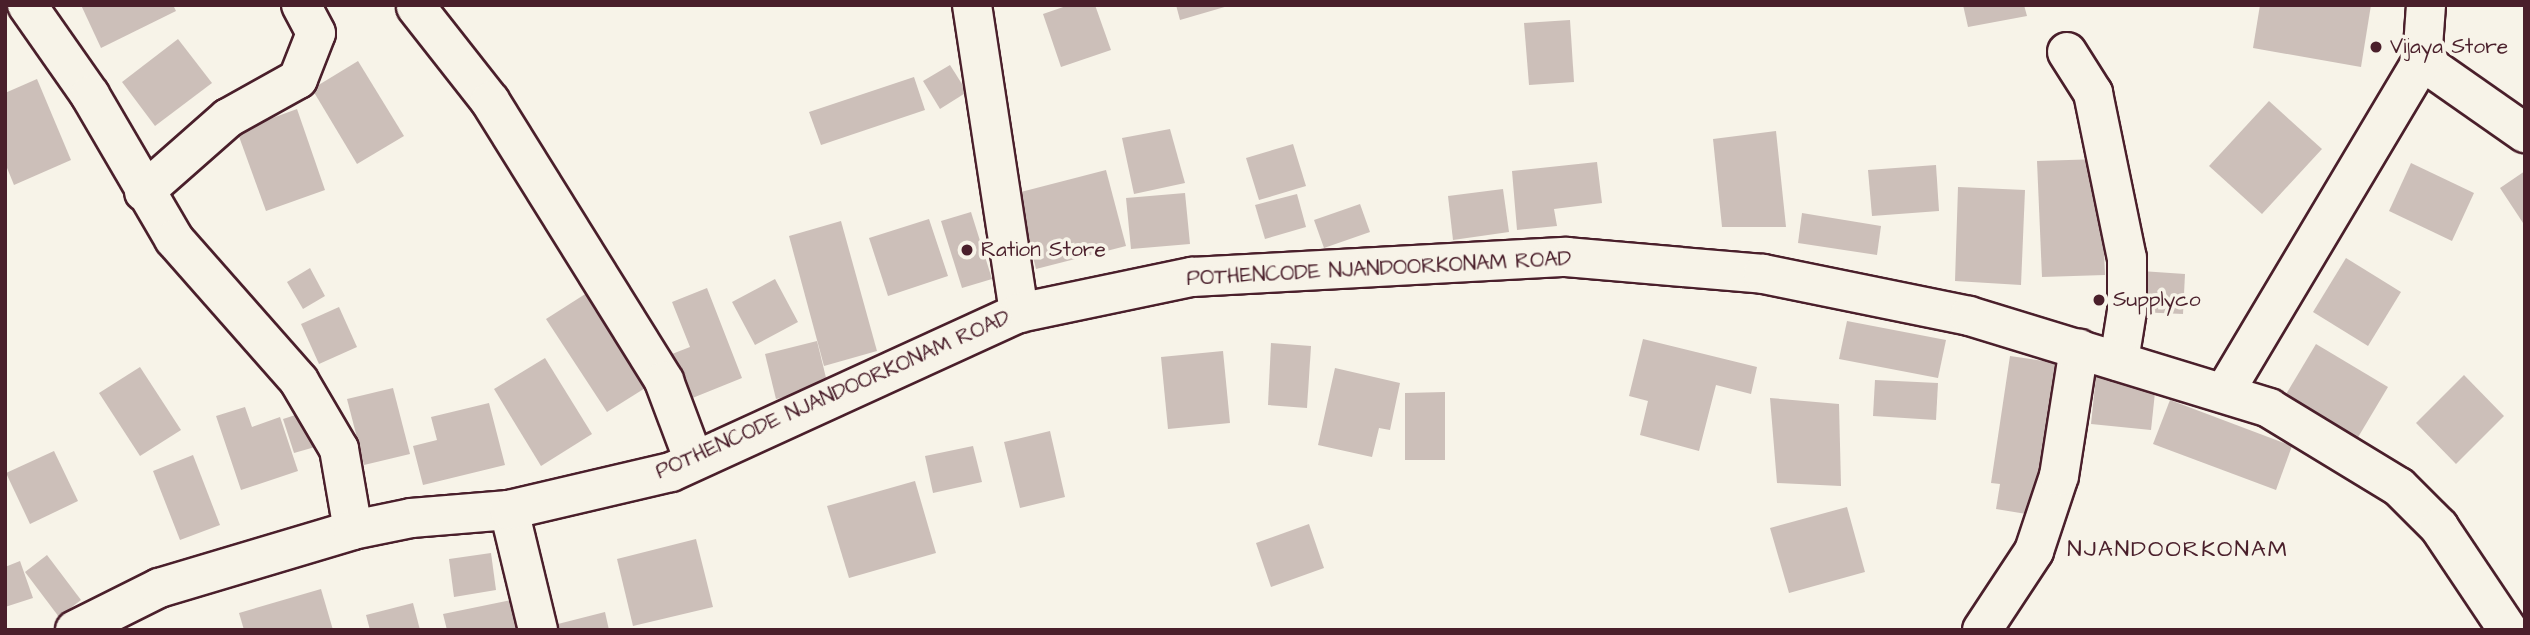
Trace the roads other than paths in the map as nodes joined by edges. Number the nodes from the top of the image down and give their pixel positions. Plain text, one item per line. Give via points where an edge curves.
1 (26, 5) edge
2 (301, 5) edge
3 (972, 5) edge
4 (2426, 5) edge
5 (416, 6) edge
6 (2067, 52) dead end
7 (2422, 61) junction
8 (2525, 133) edge
9 (144, 192) junction
10 (1019, 313) junction
11 (2079, 349) junction
12 (2119, 361) junction
13 (2224, 393) junction
14 (694, 461) junction
15 (509, 510) junction
16 (353, 530) junction
17 (75, 630) edge
18 (538, 630) edge
19 (1982, 630) edge
20 (2508, 630) edge

1 - 9 main road via 90,95
2 - 9 main road via 316,33 299,79 228,118
3 - 10 main road
4 - 7 main road
5 - 14 main road via 490,101 664,381
6 - 12 main road via 2093,93 2127,258 2127,311
7 - 8 main road
7 - 13 main road
9 - 16 main road via 174,239 299,381 339,449
10 - 11 main road, POTHENCODE NJANDOORKONAM ROAD via 1192,277 1566,257 1763,274 1969,316
10 - 14 main road, POTHENCODE NJANDOORKONAM ROAD
11 - 12 main road, POTHENCODE NJANDOORKONAM ROAD
11 - 19 main road via 2059,476 2034,551
12 - 13 main road, POTHENCODE NJANDOORKONAM ROAD
13 - 20 main road, POTHENCODE NJANDOORKONAM ROAD via 2269,408 2399,488 2439,527
14 - 15 main road, POTHENCODE NJANDOORKONAM ROAD via 671,472
15 - 16 main road, POTHENCODE NJANDOORKONAM ROAD via 411,518
15 - 18 main road
16 - 17 main road, POTHENCODE NJANDOORKONAM ROAD via 159,588

